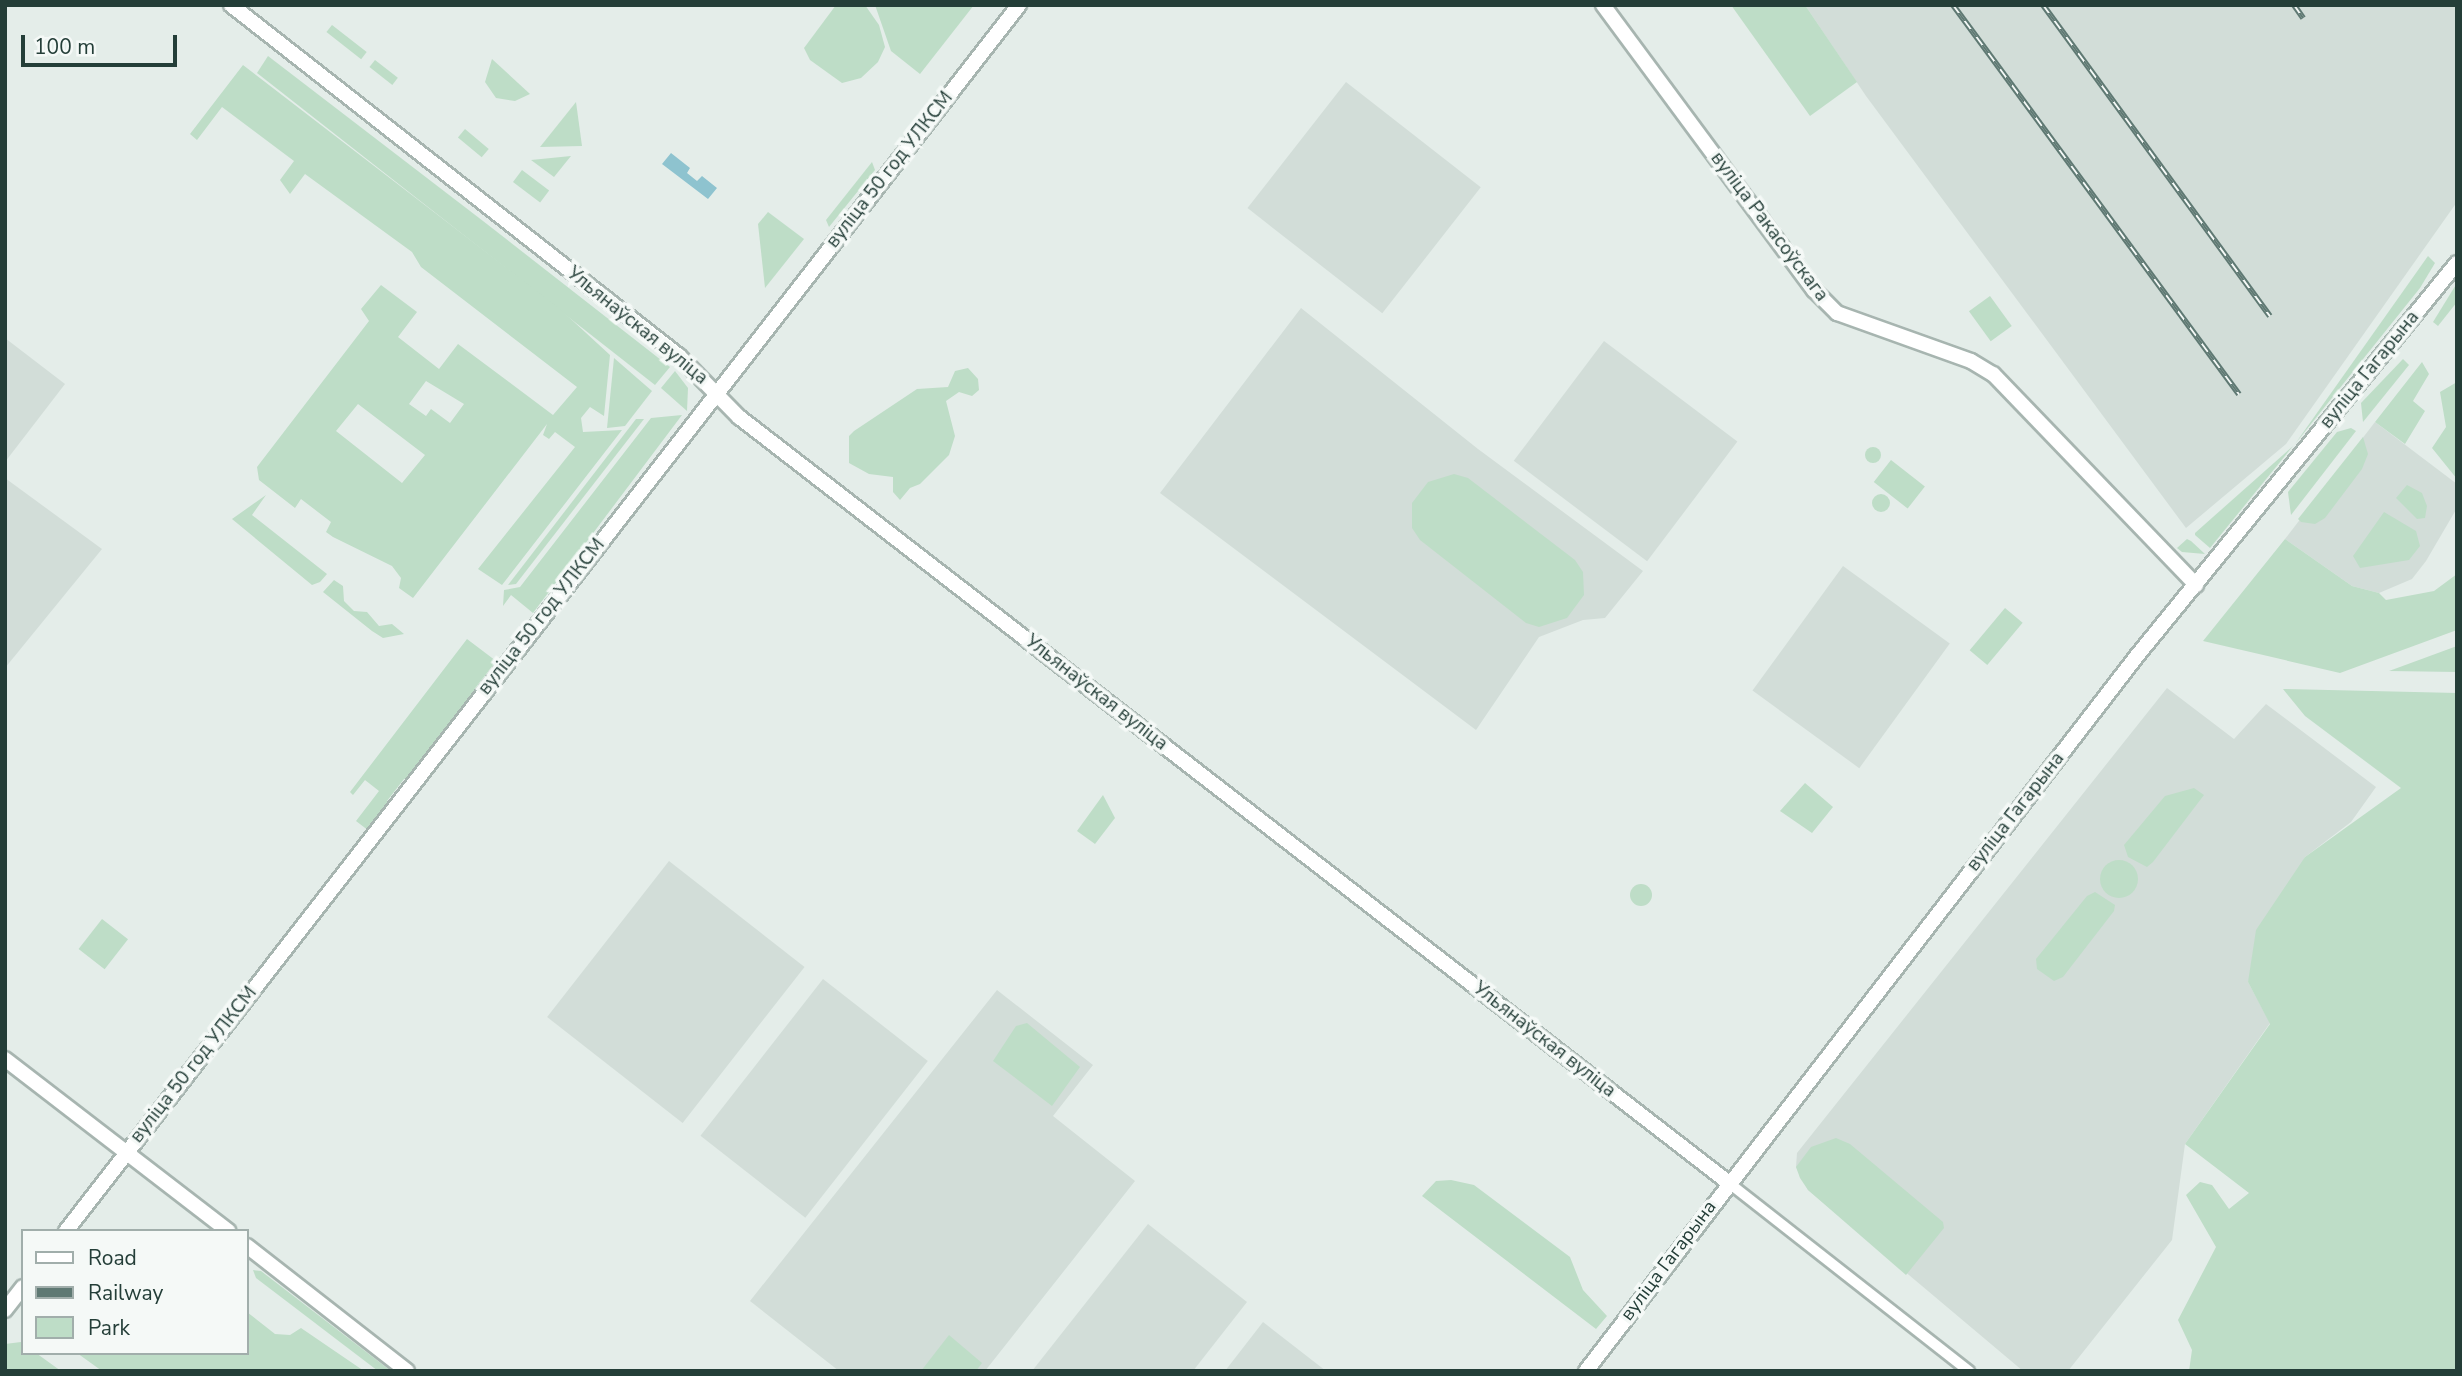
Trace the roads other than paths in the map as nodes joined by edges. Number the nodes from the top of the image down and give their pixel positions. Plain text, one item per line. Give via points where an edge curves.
1 (231, 5) edge
2 (1019, 5) edge
3 (1603, 5) edge
4 (2457, 263) edge
5 (717, 393) junction
6 (2196, 585) junction
7 (5, 1059) edge
8 (126, 1152) junction
9 (1729, 1183) junction
10 (68, 1229) edge
11 (225, 1229) edge
12 (248, 1247) edge
13 (21, 1290) edge
14 (5, 1310) edge
15 (407, 1371) edge
16 (1586, 1371) edge
17 (1969, 1371) edge

1 - 5 main road, Ульянаўская вуліца via 679,356
2 - 5 main road, вуліца 50 год УЛКСМ
3 - 6 main road, вуліца Ракасоўскага via 1830,306 1852,320 1993,374
4 - 6 main road, вуліца Гагарына
5 - 8 main road, вуліца 50 год УЛКСМ
5 - 9 main road, Ульянаўская вуліца via 749,424
6 - 9 main road, вуліца Гагарына
7 - 8 main road
8 - 10 main road, вуліца 50 год УЛКСМ
8 - 11 main road
9 - 16 main road, вуліца Гагарына
9 - 17 street, Ульянаўская вуліца
12 - 15 main road
13 - 14 main road

